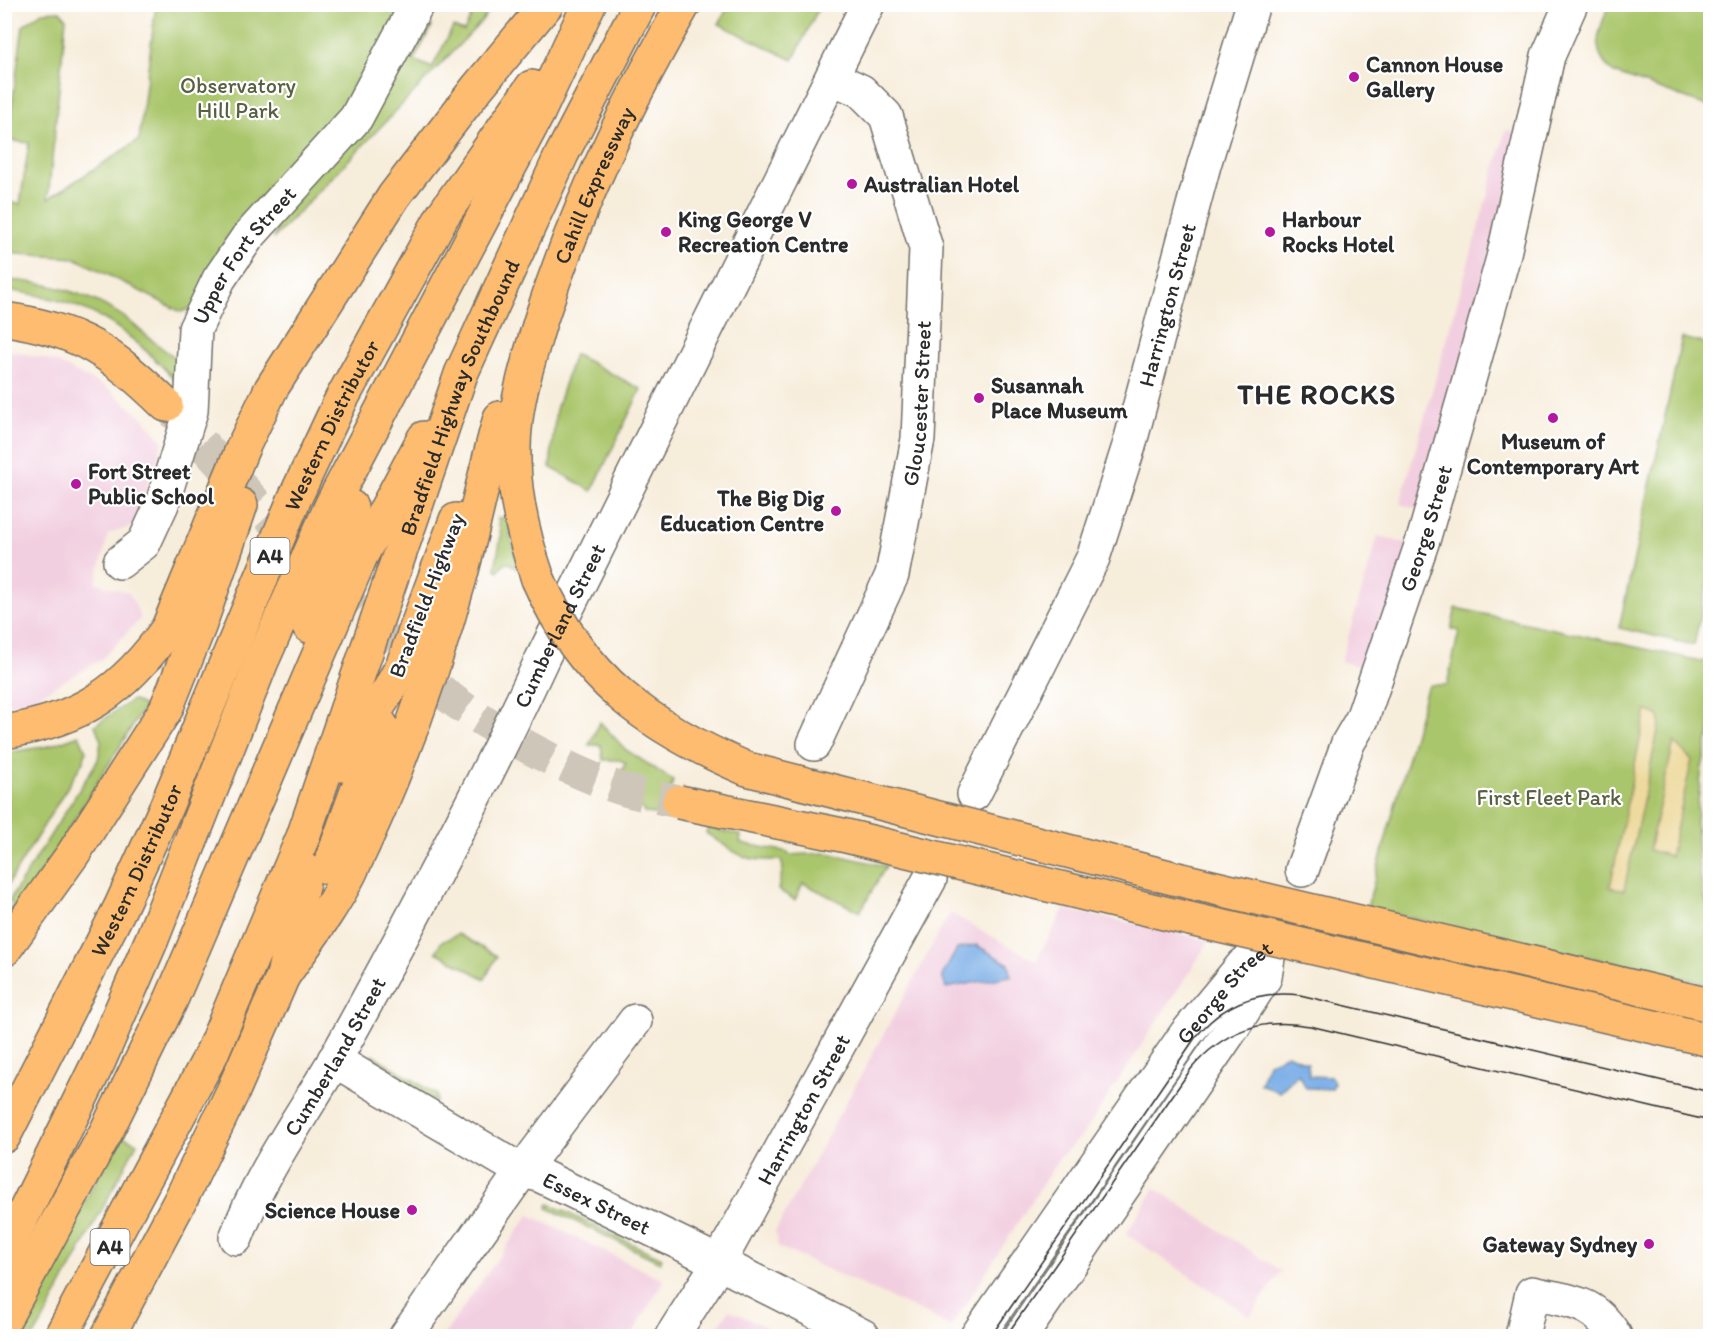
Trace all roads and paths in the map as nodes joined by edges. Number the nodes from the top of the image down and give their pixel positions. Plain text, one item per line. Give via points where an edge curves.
1 (417, 4) edge
2 (547, 4) edge
3 (589, 4) edge
4 (640, 4) edge
5 (684, 4) edge
6 (868, 4) edge
7 (1253, 4) edge
8 (1572, 4) edge
9 (833, 78) junction
10 (4, 319) edge
11 (304, 340) junction
12 (401, 370) junction
13 (460, 374) junction
14 (525, 375) junction
15 (166, 405) tunnel mouth
16 (500, 418) junction
17 (120, 562) dead end
18 (403, 664) junction
19 (4, 732) edge
20 (814, 744) dead end
21 (275, 762) junction
22 (974, 794) dead end
23 (679, 802) tunnel mouth
24 (308, 822) junction
25 (74, 854) junction
26 (1302, 870) dead end
27 (930, 879) dead end
28 (320, 923) junction
29 (4, 951) edge
30 (4, 976) edge
31 (282, 976) junction
32 (1710, 1005) edge
33 (635, 1021) dead end
34 (1710, 1040) edge
35 (334, 1060) junction
36 (4, 1136) edge
37 (522, 1171) junction
38 (236, 1238) dead end
39 (4, 1254) edge
40 (718, 1264) junction
41 (4, 1320) edge
42 (61, 1336) edge
43 (108, 1336) edge
44 (405, 1336) edge
45 (672, 1336) edge
46 (863, 1336) edge
47 (977, 1336) edge
48 (1021, 1336) edge
49 (1522, 1336) edge
50 (1615, 1336) edge

1 - 17 street, Upper Fort Street via 357,118 243,243 219,279 195,329 191,411 162,504 144,543
2 - 11 highway via 394,196
3 - 12 highway via 539,111
3 - 36 highway, Western Distributor / A4 via 443,216 342,400 294,500 129,888
4 - 13 highway, Bradfield Highway Southbound via 562,154
5 - 14 highway, Cahill Expressway via 609,151 570,238
6 - 9 street, Cumberland Street
7 - 22 street, Harrington Street via 1094,558
8 - 26 street, George Street via 1548,56 1503,258 1424,537 1362,719 1348,743
9 - 20 street, Gloucester Street via 861,91 886,116 926,259 918,439 892,575
9 - 35 street, Cumberland Street via 503,744
10 - 15 highway via 57,329 84,340 136,375
11 - 19 highway via 271,389 168,628 152,651 123,683 98,702 38,727
11 - 25 highway via 255,460 200,624 166,709
12 - 21 highway via 308,631
12 - 39 highway via 315,541 262,661 108,1041
13 - 21 highway via 361,556
13 - 24 highway, Bradfield Highway Southbound
14 - 16 highway, Bradfield Highway
14 - 32 highway, bridge via 516,419 515,475 524,539 538,579 579,651 630,704 694,746 747,769 1184,880
16 - 18 highway, Bradfield Highway via 465,494
16 - 28 highway via 460,579 428,678 349,874
18 - 24 highway, Bradfield Highway
18 - 28 highway via 329,865
21 - 41 highway via 171,1000 106,1132
23 - 34 highway, bridge via 842,835
24 - 31 highway via 303,882
24 - 42 highway, A4 via 211,1055
25 - 29 highway
25 - 30 highway
27 - 40 street, Harrington Street
28 - 31 highway
31 - 43 highway via 187,1188
33 - 37 street
35 - 37 street, Essex Street
35 - 38 street, Cumberland Street via 252,1198
37 - 40 street, Essex Street via 539,1175
37 - 44 street
40 - 45 street, Harrington Street
40 - 46 street, Essex Street
47 - 48 street, George Street via 1186,1034 1243,965 1270,945 1264,977 1233,1027
49 - 50 street via 1532,1293 1593,1309

